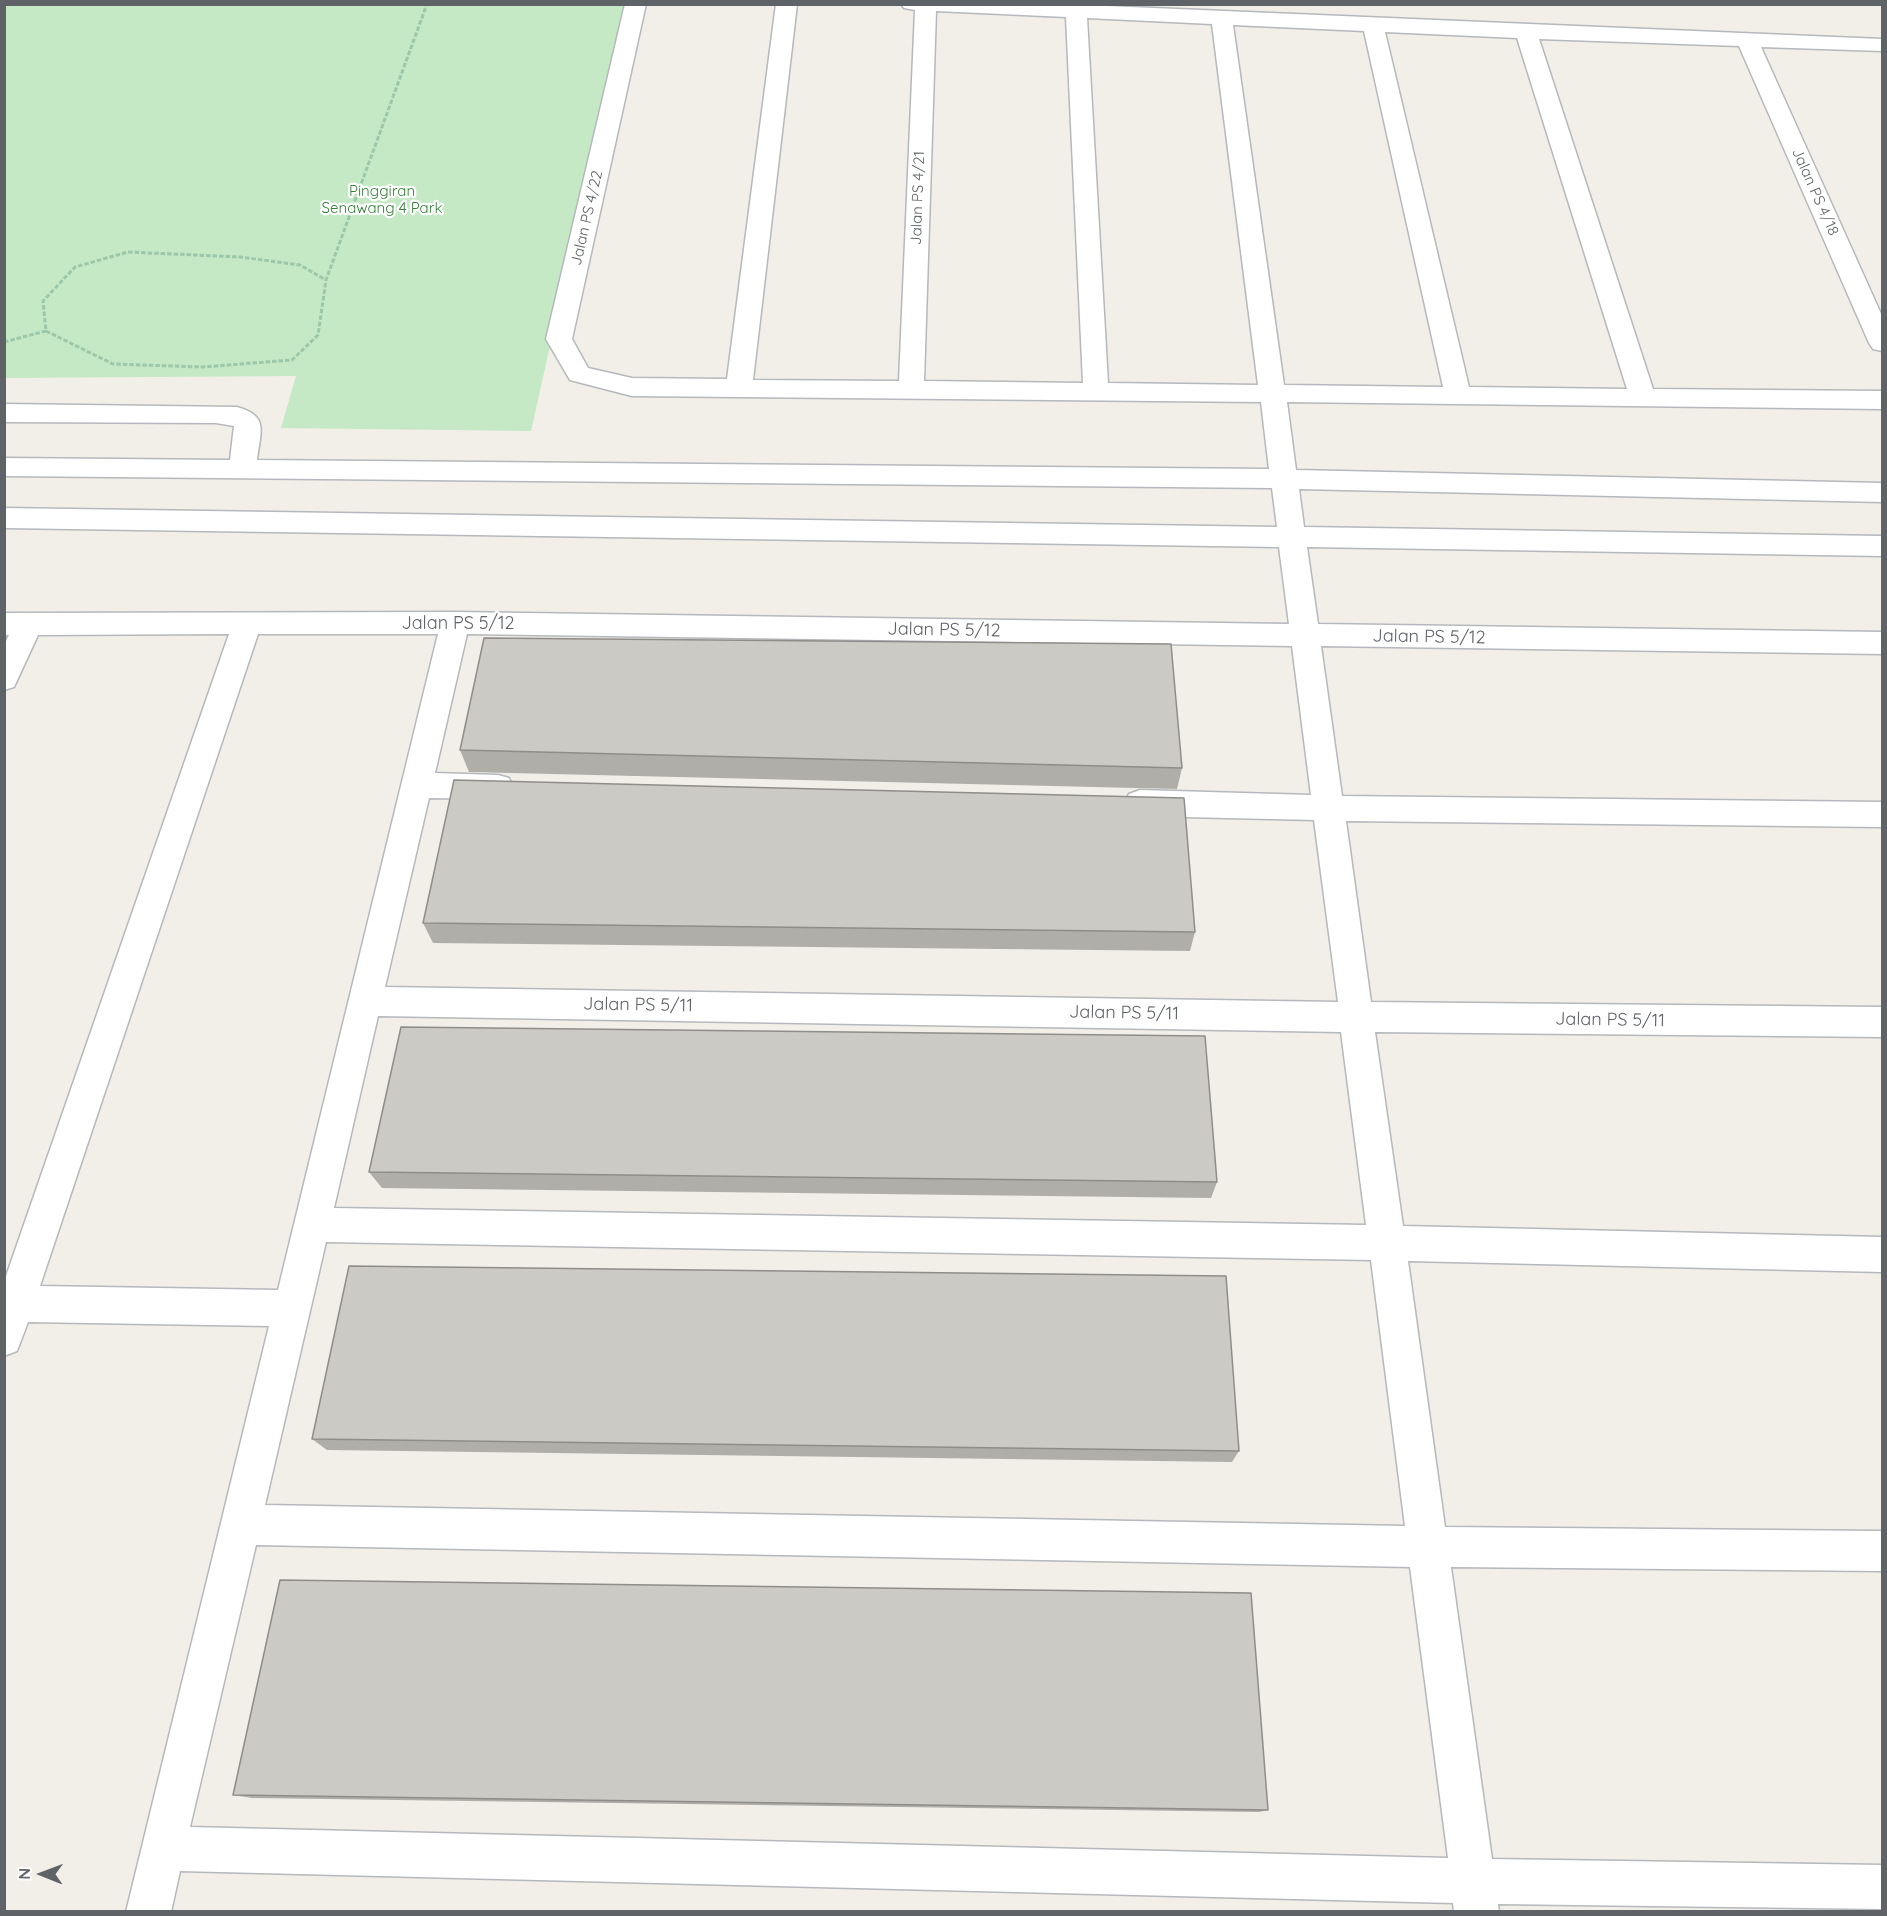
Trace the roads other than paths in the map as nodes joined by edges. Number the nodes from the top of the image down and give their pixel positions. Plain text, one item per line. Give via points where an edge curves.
1 (636, 4) edge
2 (787, 4) edge
3 (911, 4) edge
4 (926, 5) edge
5 (1076, 12) junction
6 (1222, 19) junction
7 (1373, 26) junction
8 (1526, 32) junction
9 (1747, 40) junction
10 (1882, 45) edge
11 (1882, 343) edge
12 (739, 388) junction
13 (911, 390) junction
14 (1096, 392) junction
15 (1274, 394) junction
16 (1458, 396) junction
17 (1643, 397) junction
18 (1882, 400) edge
19 (4, 412) edge
20 (4, 467) edge
21 (242, 470) junction
22 (1284, 479) junction
23 (1882, 492) edge
24 (4, 518) edge
25 (1292, 538) junction
26 (1882, 546) edge
27 (455, 623) junction
28 (16, 624) edge
29 (247, 624) junction
30 (1305, 635) junction
31 (1882, 643) edge
32 (4, 680) edge
33 (416, 785) junction
34 (523, 788) edge
35 (1115, 802) edge
36 (1328, 808) junction
37 (1882, 814) edge
38 (365, 1001) junction
39 (1356, 1017) junction
40 (1882, 1022) edge
41 (311, 1225) junction
42 (1387, 1243) junction
43 (1882, 1254) edge
44 (291, 1308) junction
45 (8, 1316) edge
46 (240, 1525) junction
47 (1428, 1547) junction
48 (1882, 1551) edge
49 (163, 1848) junction
50 (1882, 1887) edge
51 (1475, 1896) edge
52 (147, 1911) edge

1 - 12 street, Jalan PS 4/22 via 560,339 579,374 632,387
2 - 12 street
3 - 4 street
4 - 5 street
4 - 13 street, Jalan PS 4/21
5 - 6 street
5 - 14 street
6 - 7 street
6 - 15 street
7 - 8 street
7 - 16 street
8 - 9 street
8 - 17 street
9 - 10 street
9 - 11 street, Jalan PS 4/18
12 - 13 street, Jalan PS 4/22
13 - 14 street, Jalan PS 4/22
14 - 15 street, Jalan PS 4/22
15 - 16 street, Jalan PS 4/22
15 - 22 street
16 - 17 street, Jalan PS 4/22
17 - 18 street, Jalan PS 4/22
19 - 21 street via 237,416 248,422
20 - 21 street
21 - 22 street
22 - 23 street
22 - 25 street
24 - 25 street
25 - 26 street
25 - 30 street
27 - 29 street, Jalan PS 5/12
27 - 30 street, Jalan PS 5/12
27 - 33 street
28 - 29 street, Jalan PS 5/12
28 - 32 street
29 - 45 street
30 - 31 street, Jalan PS 5/12
30 - 36 street
33 - 34 street
33 - 38 street
35 - 36 street
36 - 37 street
36 - 39 street
38 - 39 street, Jalan PS 5/11
38 - 41 street
39 - 40 street, Jalan PS 5/11
39 - 42 street
41 - 42 street
41 - 44 street
42 - 43 street
42 - 47 street
44 - 45 street
44 - 46 street
46 - 47 street
46 - 49 street
47 - 48 street
47 - 51 street
49 - 51 street
49 - 52 street
50 - 51 street

